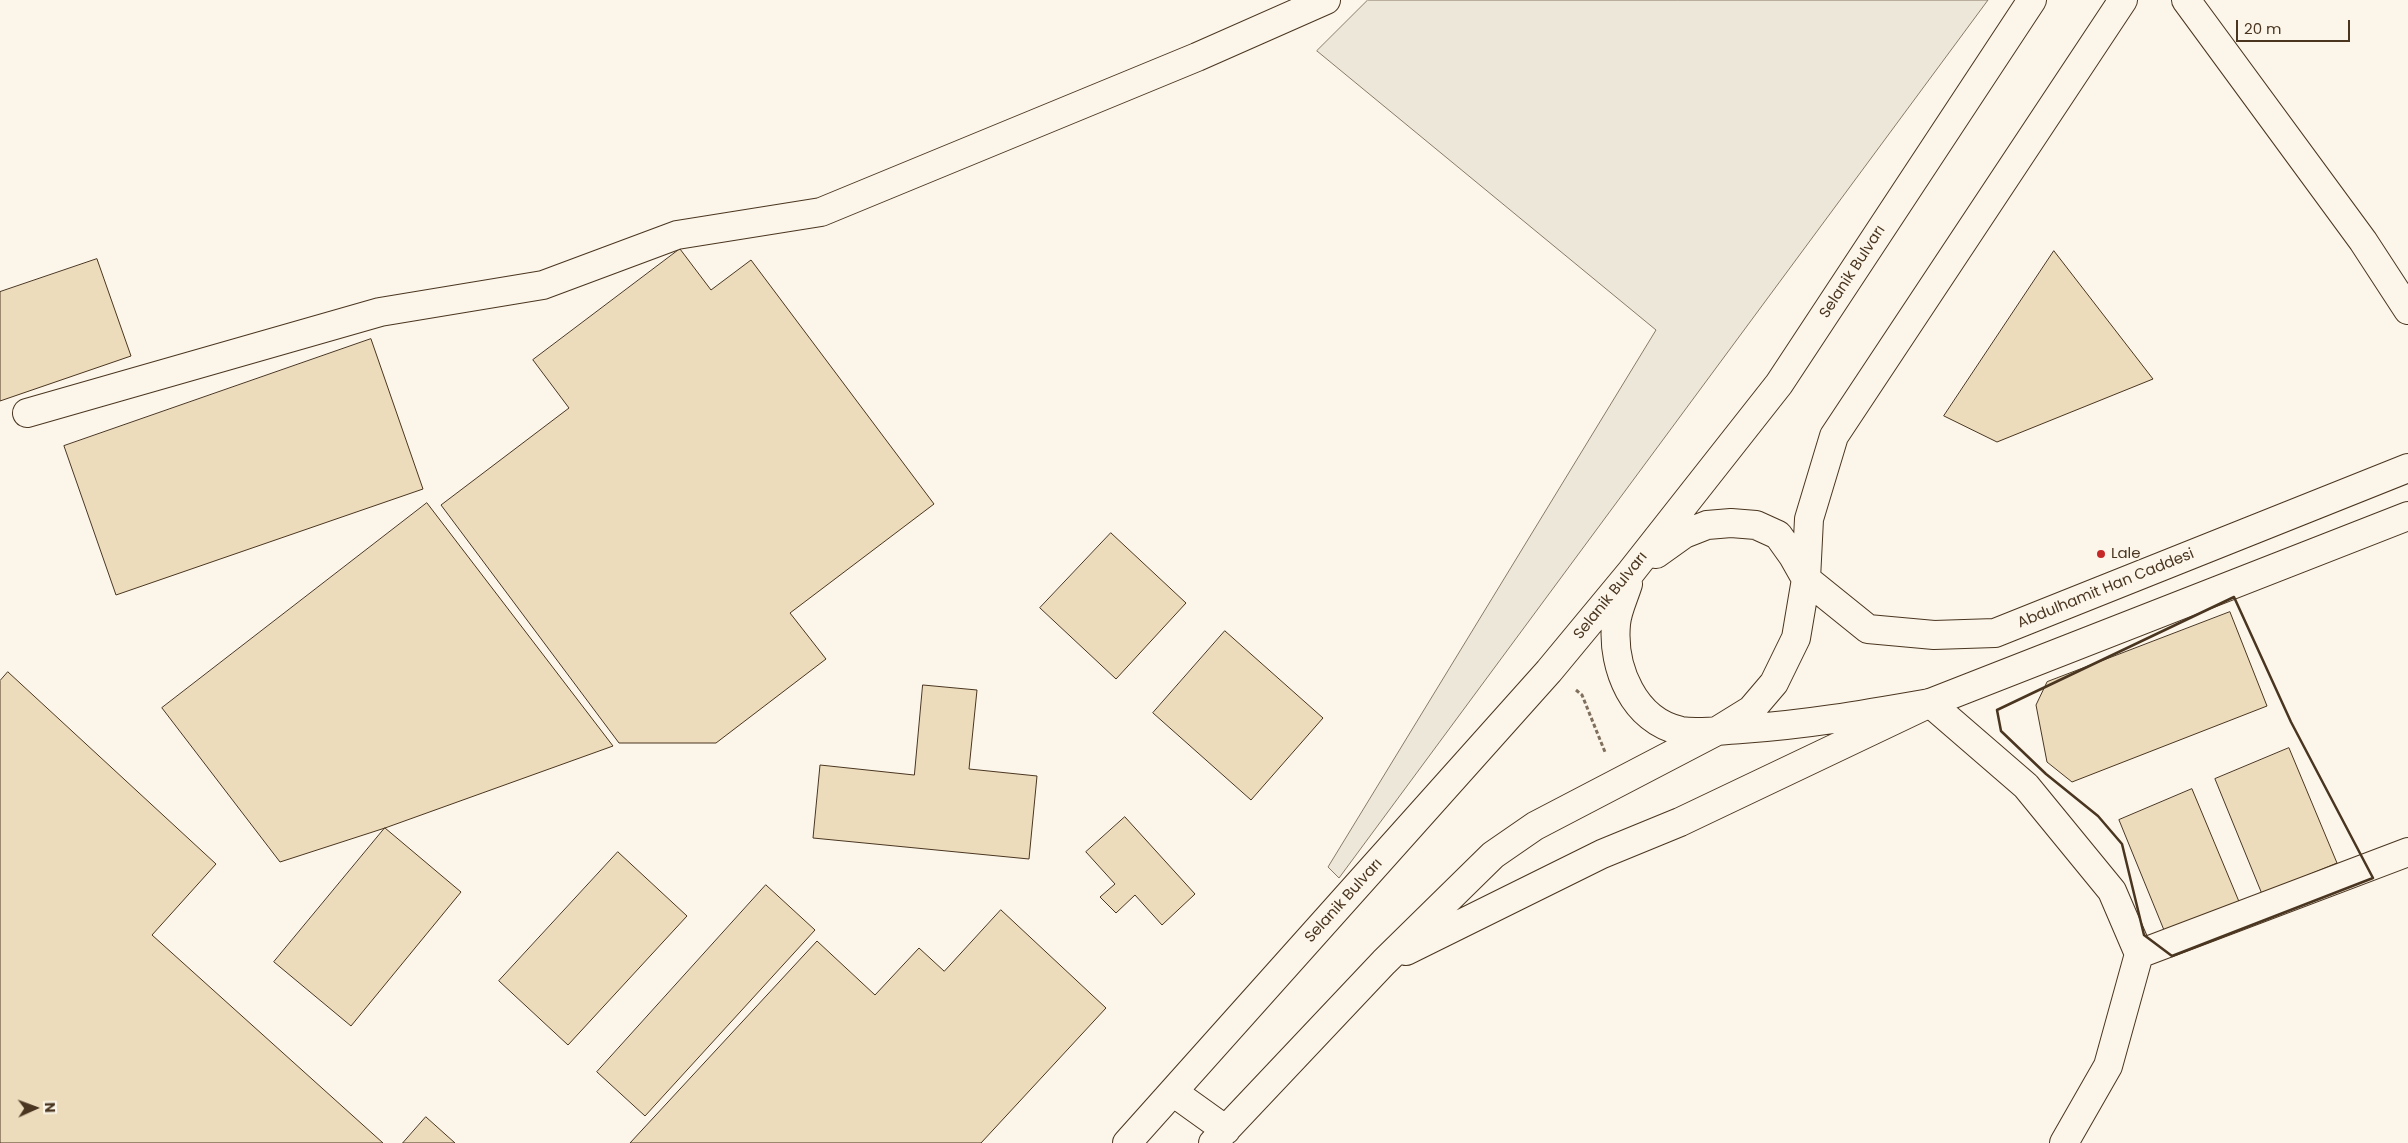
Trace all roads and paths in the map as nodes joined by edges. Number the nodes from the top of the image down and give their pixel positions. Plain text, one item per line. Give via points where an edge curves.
1 (1326, 0) edge
2 (2032, 0) edge
3 (2124, 0) edge
4 (2186, 0) edge
5 (2408, 310) edge
6 (27, 413) dead end
7 (2408, 468) edge
8 (2408, 516) edge
9 (1631, 572) junction
10 (1806, 579) junction
11 (1549, 672) junction
12 (1930, 703) junction
13 (1717, 731) junction
14 (1617, 781) junction
15 (2408, 852) edge
16 (2139, 954) junction
17 (1384, 962) junction
18 (1172, 1092) junction
19 (1219, 1136) edge
20 (1127, 1143) edge
21 (2064, 1143) edge

1 - 6 main road via 1197,57 821,212 677,235 543,285 380,312
2 - 9 main road, Selanik Bulvarı via 1779,384
3 - 10 main road via 1834,436 1809,519
4 - 5 main road via 2363,241
7 - 10 main road, Abdulhamit Han Caddesi via 1995,633 1934,636 1868,629
8 - 12 main road
9 - 10 main road via 1684,534 1707,525 1732,523 1756,525 1778,535
9 - 11 main road, Selanik Bulvarı
9 - 13 main road via 1616,624 1617,661 1628,689 1641,709 1660,722 1681,730
10 - 13 main road via 1796,638 1774,683 1751,710
11 - 14 path via 1582,695
11 - 18 main road, Selanik Bulvarı
12 - 13 main road via 1801,725
12 - 16 main road via 2026,786 2112,891
12 - 17 main road via 1680,822 1602,854
13 - 14 main road
14 - 17 main road via 1535,826 1493,855
15 - 16 main road
16 - 21 main road via 2108,1066
17 - 19 main road
18 - 19 main road
18 - 20 main road, Selanik Bulvarı

